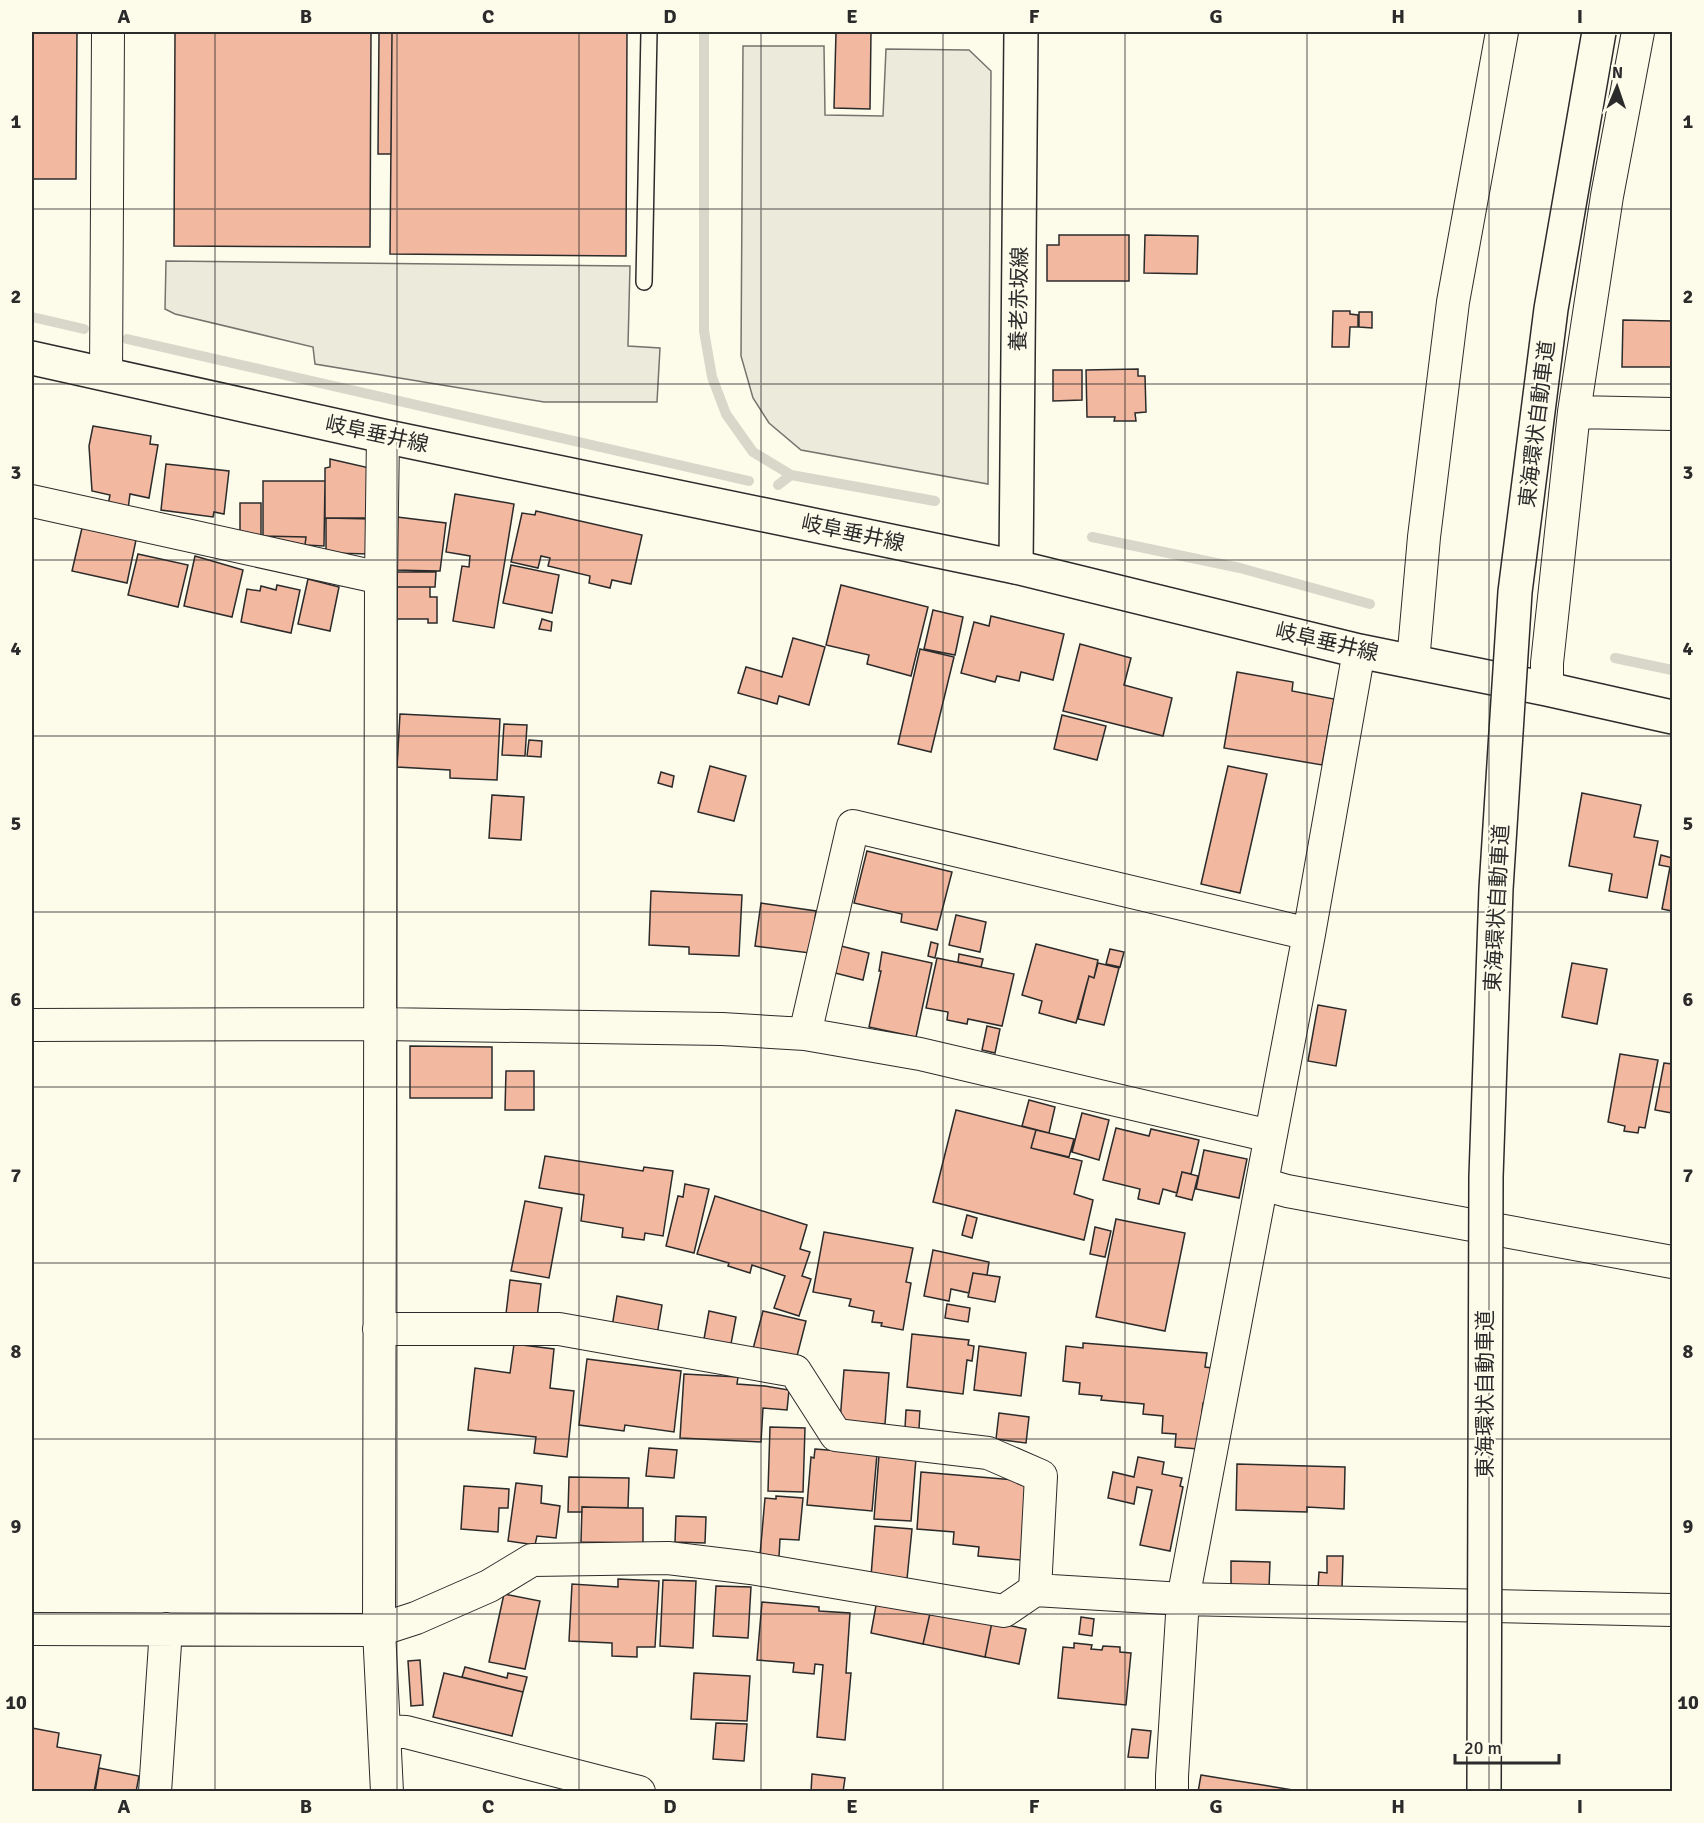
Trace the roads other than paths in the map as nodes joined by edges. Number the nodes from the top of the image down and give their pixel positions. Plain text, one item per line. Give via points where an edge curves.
1 (108, 32) edge
2 (650, 32) edge
3 (1021, 32) edge
4 (1502, 32) edge
5 (1599, 32) edge
6 (1638, 32) edge
7 (644, 282) dead end
8 (32, 358) edge
9 (106, 374) junction
10 (1574, 412) junction
11 (1672, 414) edge
12 (383, 436) junction
13 (32, 501) edge
14 (1016, 567) junction
15 (381, 578) junction
16 (1359, 651) junction
17 (1413, 662) junction
18 (1546, 689) junction
19 (1672, 717) edge
20 (1310, 934) junction
21 (381, 1024) junction
22 (32, 1025) edge
23 (805, 1034) junction
24 (1270, 1136) junction
25 (1263, 1184) junction
26 (1672, 1262) edge
27 (379, 1329) junction
28 (1035, 1590) junction
29 (1183, 1599) junction
30 (1672, 1610) edge
31 (32, 1629) edge
32 (166, 1629) junction
33 (379, 1630) junction
34 (384, 1731) junction
35 (155, 1791) edge
36 (387, 1791) edge
37 (639, 1791) edge
38 (1173, 1791) edge
39 (1484, 1791) edge

1 - 9 street
2 - 7 lane
3 - 14 main road, 養老赤坂線
4 - 17 street via 1453,302
5 - 39 main road, 東海環状自動車道, bridge via 1551,309 1515,592 1496,889 1486,1177
6 - 10 street via 1607,196
8 - 9 main road, 岐阜垂井線
9 - 12 main road, 岐阜垂井線
10 - 11 street
10 - 18 street
12 - 14 main road, 岐阜垂井線
12 - 15 street
13 - 15 street
14 - 16 main road, 岐阜垂井線
15 - 21 street
16 - 17 main road, 岐阜垂井線
16 - 20 street
17 - 18 main road, 岐阜垂井線
18 - 19 main road, 岐阜垂井線
20 - 23 street via 852,825
20 - 24 street
21 - 22 street
21 - 23 street via 722,1029
21 - 27 street
23 - 24 street via 920,1054
24 - 25 street
25 - 26 street
25 - 29 street
27 - 28 street via 559,1329 795,1371 836,1435 988,1453 1041,1476
27 - 33 street
28 - 29 street
28 - 33 street via 1004,1611 751,1568 668,1558 532,1560 489,1586
29 - 30 street
29 - 38 street
31 - 32 street
32 - 33 street
32 - 35 street
33 - 34 street
34 - 36 street
34 - 37 street via 406,1732

